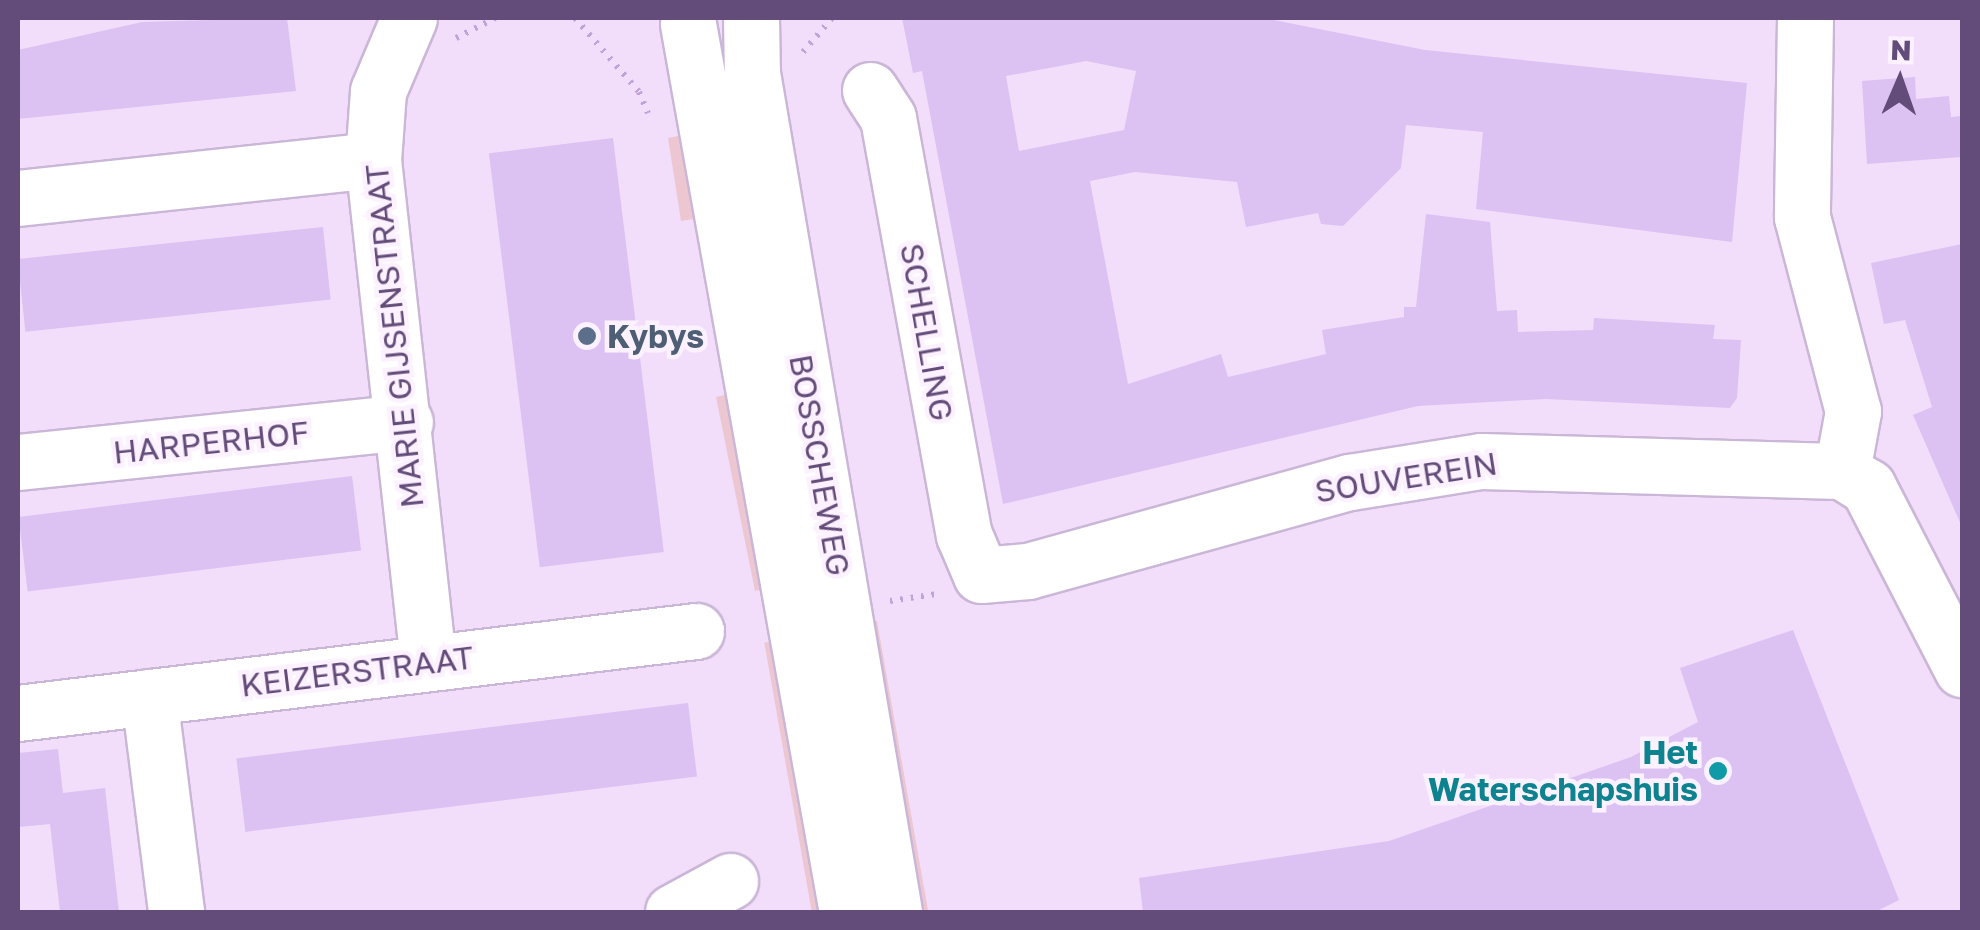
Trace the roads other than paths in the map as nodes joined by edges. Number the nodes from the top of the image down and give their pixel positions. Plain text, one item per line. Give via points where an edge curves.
1 (409, 18) edge
2 (751, 18) edge
3 (1806, 18) edge
4 (679, 21) edge
5 (870, 90) dead end
6 (373, 160) junction
7 (18, 198) edge
8 (405, 422) junction
9 (18, 462) edge
10 (1842, 471) junction
11 (981, 575) joint
12 (696, 632) dead end
13 (428, 661) junction
14 (1962, 669) edge
15 (149, 698) junction
16 (18, 713) edge
17 (730, 881) dead end
18 (176, 912) edge
19 (672, 912) edge
20 (847, 912) edge
21 (894, 912) edge

1 - 6 street, MARIE GIJSENSTRAAT via 378,90
2 - 4 street
2 - 21 street, BOSSCHEWEG via 752,72
3 - 10 street via 1802,218 1853,411
4 - 20 street, BOSSCHEWEG
5 - 11 street, SCHELLING via 888,118 964,535
6 - 7 street
6 - 8 street, MARIE GIJSENSTRAAT
8 - 9 street, HARPERHOF
8 - 13 street, MARIE GIJSENSTRAAT
10 - 11 street, SOUVEREIN via 1454,464 1250,505 1028,572
10 - 14 street via 1868,487
12 - 13 street, KEIZERSTRAAT
13 - 15 street, KEIZERSTRAAT
15 - 16 street, KEIZERSTRAAT
15 - 18 street
17 - 19 street

